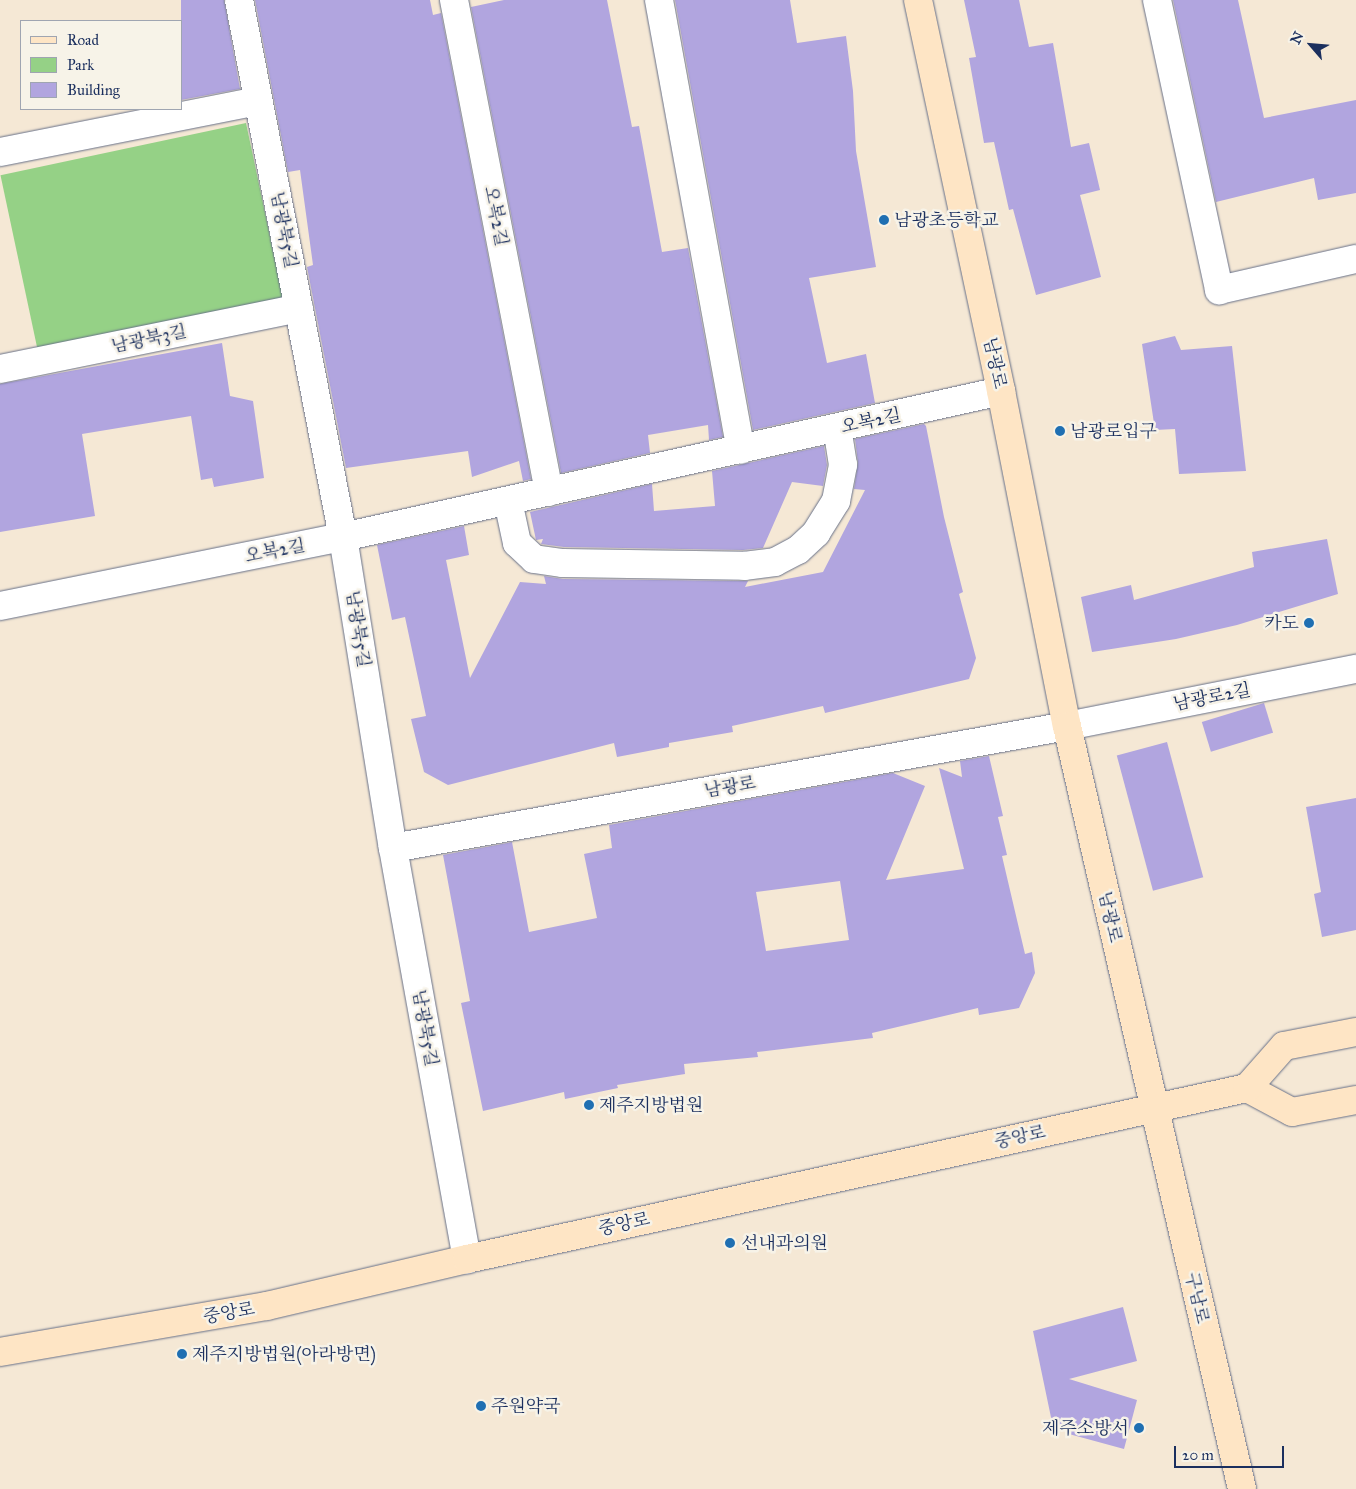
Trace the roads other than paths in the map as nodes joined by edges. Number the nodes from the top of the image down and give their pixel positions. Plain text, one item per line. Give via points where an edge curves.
1 (239, 0) edge
2 (454, 0) edge
3 (659, 0) edge
4 (918, 0) edge
5 (1156, 0) edge
6 (258, 100) junction
7 (0, 152) edge
8 (1356, 259) edge
9 (299, 308) junction
10 (0, 369) edge
11 (1002, 391) junction
12 (837, 428) junction
13 (741, 450) junction
14 (549, 492) junction
15 (508, 501) junction
16 (343, 537) junction
17 (0, 606) edge
18 (1356, 669) edge
19 (1068, 726) junction
20 (393, 848) junction
21 (1356, 1032) edge
22 (1247, 1088) junction
23 (1356, 1100) edge
24 (1153, 1107) junction
25 (467, 1259) junction
26 (0, 1352) edge
27 (1242, 1489) edge

1 - 6 street, 남광북5길
2 - 14 street, 오복2길
3 - 13 street
4 - 11 main road, 남광로
5 - 8 street via 1219,290
6 - 7 street
6 - 9 street, 남광북5길
9 - 10 street, 남광북3길
9 - 16 street, 남광북5길
11 - 12 street, 오복2길
11 - 19 main road, 남광로
12 - 13 street, 오복2길
12 - 15 street via 843,465 836,501 816,533 798,550 775,562 744,566 534,559 517,543
13 - 14 street, 오복2길
14 - 15 street, 오복2길
15 - 16 street, 오복2길
16 - 17 street, 오복2길
16 - 20 street, 남광북5길
18 - 19 street, 남광로2길
19 - 20 street, 남광로
19 - 24 main road, 남광로
20 - 25 street, 남광북5길
21 - 22 main road via 1284,1046
22 - 23 main road via 1292,1112
22 - 24 main road, 중앙로
24 - 25 main road, 중앙로
24 - 27 main road, 구남로
25 - 26 main road, 중앙로 via 267,1306

